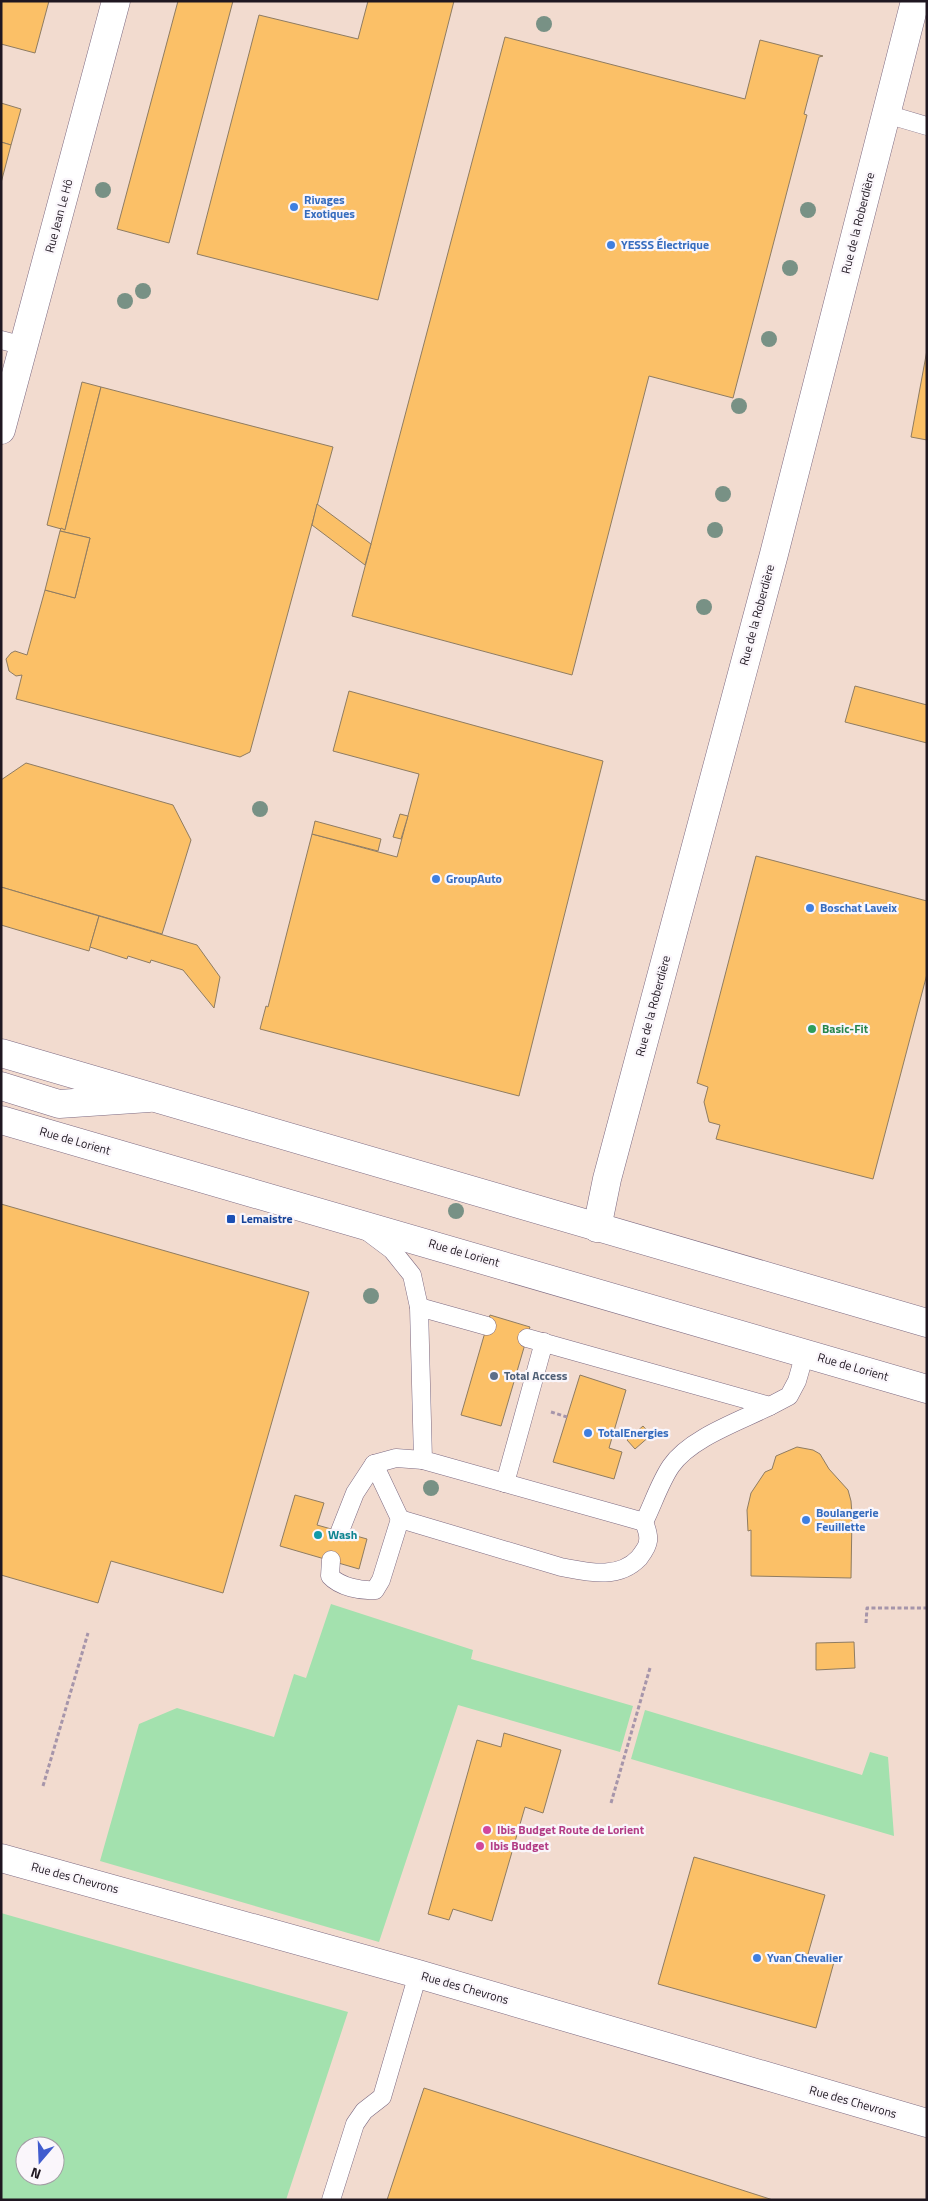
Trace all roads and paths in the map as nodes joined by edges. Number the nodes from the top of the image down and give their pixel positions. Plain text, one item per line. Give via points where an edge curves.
1 (116, 1) edge
2 (915, 1) edge
3 (886, 114) junction
4 (927, 126) edge
5 (13, 343) edge
6 (1, 430) edge
7 (1, 1053) edge
8 (1, 1086) edge
9 (149, 1098) junction
10 (1, 1120) edge
11 (354, 1221) junction
12 (597, 1228) junction
13 (420, 1307) junction
14 (927, 1323) edge
15 (487, 1326) dead end
16 (527, 1338) dead end
17 (544, 1342) junction
18 (805, 1353) junction
19 (927, 1388) edge
20 (770, 1406) junction
21 (423, 1460) junction
22 (374, 1464) junction
23 (505, 1483) junction
24 (400, 1519) junction
25 (644, 1522) junction
26 (340, 1531) dead end
27 (331, 1560) dead end
28 (927, 1608) edge
29 (866, 1623) dead end
30 (88, 1632) dead end
31 (650, 1668) dead end
32 (43, 1786) dead end
33 (611, 1803) dead end
34 (1, 1858) edge
35 (418, 1974) junction
36 (927, 2124) edge
37 (331, 2200) edge

1 - 5 street, Rue Jean Le Hô
2 - 3 street, Rue de la Roberdière
3 - 4 lane
3 - 12 street, Rue de la Roberdière via 771,564 607,1179
5 - 6 street, Rue Jean Le Hô
7 - 9 street
8 - 9 street via 59,1104
9 - 12 street
10 - 11 street, Rue de Lorient
11 - 13 lane via 392,1250 412,1275
11 - 18 street, Rue de Lorient
12 - 14 street
13 - 15 lane
13 - 21 lane
16 - 17 lane
17 - 20 lane
17 - 23 lane
18 - 19 street, Rue de Lorient
18 - 20 lane via 789,1396
20 - 25 lane via 683,1452 671,1466
21 - 22 lane via 396,1458
21 - 23 lane
22 - 24 lane
22 - 26 lane via 355,1493
23 - 25 lane
24 - 25 lane via 561,1567 606,1573 632,1565 641,1555 648,1542
24 - 27 lane via 375,1590 364,1591 335,1582 330,1576
28 - 29 path via 867,1608
30 - 32 path
31 - 33 path
34 - 35 street, Rue des Chevrons
35 - 36 street, Rue des Chevrons
35 - 37 lane via 382,2097 364,2111 355,2124

